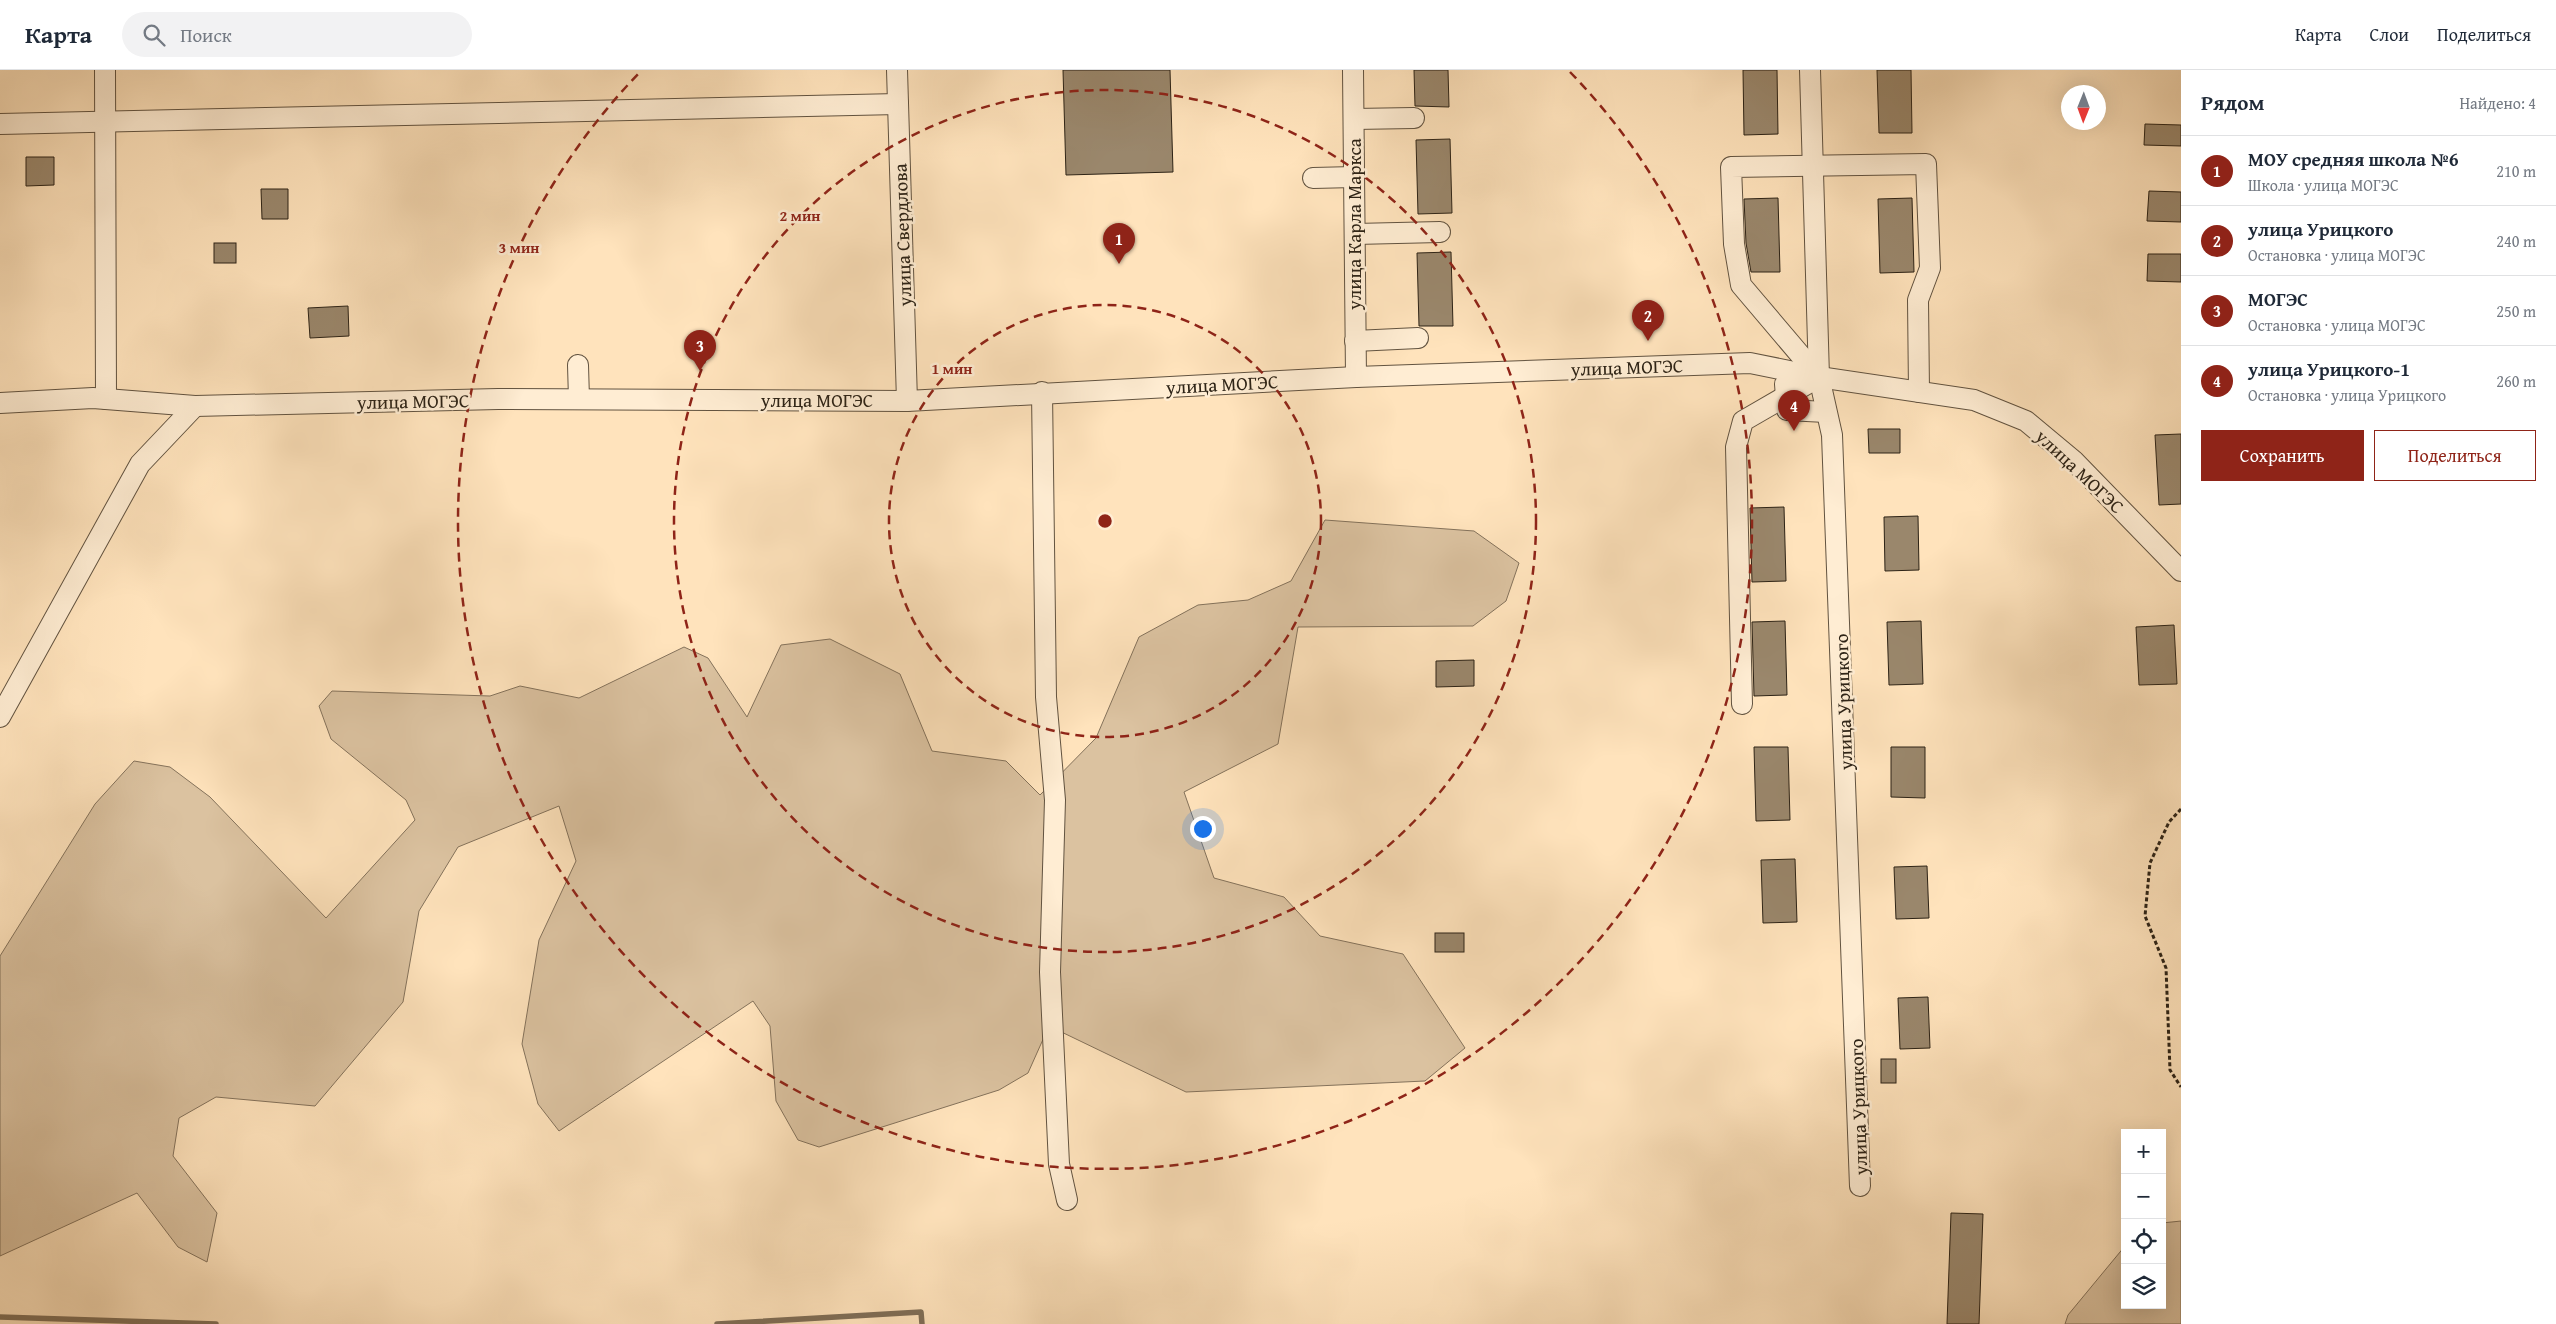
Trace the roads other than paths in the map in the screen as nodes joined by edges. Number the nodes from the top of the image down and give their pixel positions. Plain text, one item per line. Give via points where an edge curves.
1 (105, 70) edge
2 (896, 70) edge
3 (1353, 70) edge
4 (1810, 70) edge
5 (898, 104) junction
6 (1414, 118) dead end
7 (1354, 119) junction
8 (106, 121) junction
9 (0, 124) edge
10 (1813, 164) junction
11 (1314, 178) dead end
12 (1354, 178) junction
13 (1440, 232) dead end
14 (1355, 234) junction
15 (1418, 338) dead end
16 (1355, 340) junction
17 (578, 364) dead end
18 (1784, 370) junction
19 (1356, 377) junction
20 (1819, 377) junction
21 (1042, 392) junction
22 (1919, 392) junction
23 (1786, 395) junction
24 (106, 399) junction
25 (579, 399) junction
26 (907, 401) junction
27 (0, 403) edge
28 (195, 406) junction
29 (1826, 412) junction
30 (2181, 571) edge
31 (1742, 704) dead end
32 (0, 717) edge
33 (1860, 1186) dead end
34 (1067, 1200) dead end

1 - 8 street
2 - 5 street, улица Свердлова
3 - 7 street, улица Карла Маркса
4 - 10 street, улица Урицкого
5 - 8 street
5 - 26 street, улица Свердлова
6 - 7 street
7 - 12 street, улица Карла Маркса
8 - 9 street
8 - 24 street
10 - 20 street, улица Урицкого
10 - 20 street via 1731,167 1734,244 1741,284
10 - 22 street via 1926,164 1930,268 1918,300
11 - 12 street
12 - 14 street, улица Карла Маркса
13 - 14 street
14 - 16 street, улица Карла Маркса
15 - 16 street
16 - 19 street, улица Карла Маркса
17 - 25 street
18 - 19 street, улица МОГЭС via 1750,363
18 - 20 street, улица МОГЭС
18 - 23 street
19 - 21 street, улица МОГЭС
20 - 22 street, улица МОГЭС
20 - 23 street
20 - 29 street, улица Урицкого
21 - 26 street, улица МОГЭС
21 - 34 street via 1046,697 1055,800 1050,972 1060,1164
22 - 30 street, улица МОГЭС via 1974,400 2026,421 2074,462
23 - 29 street via 1788,410
23 - 31 street via 1743,422 1736,447
24 - 27 street, улица МОГЭС
24 - 28 street, улица МОГЭС
25 - 26 street, улица МОГЭС
25 - 28 street, улица МОГЭС
28 - 32 street via 140,464
29 - 33 street, улица Урицкого via 1832,435

